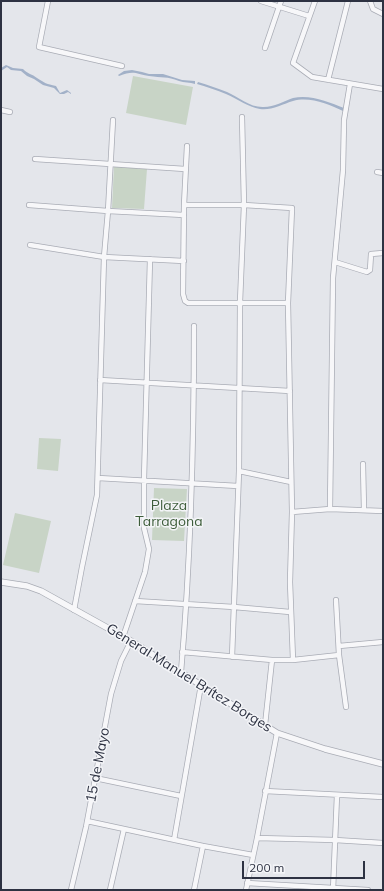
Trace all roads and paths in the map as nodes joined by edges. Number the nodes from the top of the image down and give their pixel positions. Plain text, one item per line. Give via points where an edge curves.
1 (48, 1) edge
2 (261, 1) edge
3 (281, 1) edge
4 (315, 1) edge
5 (348, 1) edge
6 (369, 1) edge
7 (279, 7) junction
8 (383, 14) edge
9 (309, 16) junction
10 (265, 48) dead end
11 (122, 66) dead end
12 (328, 80) junction
13 (350, 84) junction
14 (383, 89) edge
15 (1, 110) edge
16 (10, 112) dead end
17 (242, 117) dead end
18 (113, 120) dead end
19 (187, 146) dead end
20 (35, 159) dead end
21 (110, 164) junction
22 (185, 169) junction
23 (377, 172) dead end
24 (383, 173) edge
25 (28, 205) dead end
26 (184, 205) junction
27 (244, 205) junction
28 (108, 211) junction
29 (184, 215) junction
30 (30, 245) dead end
31 (383, 253) edge
32 (104, 257) junction
33 (150, 259) junction
34 (184, 261) junction
35 (334, 262) junction
36 (240, 302) junction
37 (288, 303) junction
38 (194, 326) dead end
39 (100, 380) junction
40 (147, 382) junction
41 (194, 386) junction
42 (239, 387) junction
43 (290, 391) junction
44 (363, 464) dead end
45 (239, 471) junction
46 (98, 478) junction
47 (144, 479) junction
48 (291, 482) junction
49 (192, 483) junction
50 (238, 486) junction
51 (330, 509) junction
52 (364, 510) junction
53 (383, 511) edge
54 (292, 512) junction
55 (1, 582) edge
56 (336, 600) dead end
57 (135, 601) junction
58 (187, 604) junction
59 (234, 607) junction
60 (74, 610) junction
61 (290, 612) junction
62 (123, 637) junction
63 (131, 641) junction
64 (383, 642) edge
65 (339, 646) junction
66 (182, 652) junction
67 (339, 655) junction
68 (232, 657) junction
69 (272, 660) junction
70 (293, 660) junction
71 (181, 672) junction
72 (201, 685) junction
73 (346, 707) dead end
74 (265, 725) junction
75 (277, 732) junction
76 (383, 764) edge
77 (95, 778) junction
78 (265, 791) junction
79 (337, 795) junction
80 (182, 796) junction
81 (383, 797) edge
82 (87, 821) junction
83 (124, 829) junction
84 (257, 838) junction
85 (174, 840) junction
86 (335, 840) junction
87 (383, 843) edge
88 (203, 846) junction
89 (253, 855) junction
90 (247, 883) junction
91 (333, 889) edge
92 (71, 890) edge
93 (110, 890) edge
94 (194, 890) edge
95 (246, 890) edge
96 (368, 890) edge

1 - 11 street via 39,47
2 - 7 street
3 - 7 street
4 - 9 street
5 - 12 street
6 - 8 street via 373,9
7 - 9 street
7 - 10 street
9 - 12 street via 293,63 312,77
12 - 13 street
13 - 14 street
13 - 35 street via 344,123 343,170
15 - 16 street
17 - 27 street
18 - 21 street
19 - 22 street
20 - 21 street
21 - 22 street
21 - 28 street
22 - 26 street
23 - 24 street
25 - 28 street
26 - 27 street
26 - 29 street
27 - 36 street
27 - 37 street via 292,208
28 - 29 street
28 - 32 street
29 - 34 street
30 - 32 street
31 - 35 street via 371,254 370,270 367,272
32 - 33 street
32 - 39 street
33 - 34 street
33 - 40 street
34 - 36 street via 185,301
35 - 51 street
36 - 37 street
36 - 42 street
37 - 43 street
38 - 41 street
39 - 40 street
39 - 46 street
40 - 41 street
40 - 47 street
41 - 42 street
41 - 49 street
42 - 43 street
42 - 45 street
43 - 48 street
44 - 52 street
45 - 48 street
45 - 50 street
46 - 47 street
46 - 60 street via 97,495
47 - 49 street
47 - 57 street via 144,528 149,549 145,572
48 - 54 street
49 - 50 street
49 - 58 street
50 - 59 street
51 - 52 street
51 - 54 street
52 - 53 street
54 - 61 street
55 - 60 street, General Manuel Brítez Borges via 41,591
56 - 65 street
57 - 58 street
57 - 62 street
58 - 59 street
58 - 66 street
59 - 61 street
59 - 68 street
60 - 62 street, General Manuel Brítez Borges
61 - 70 street
62 - 63 street, General Manuel Brítez Borges
63 - 71 street, General Manuel Brítez Borges
63 - 77 street, 15 de Mayo via 121,661 111,694
64 - 65 street
65 - 67 street
66 - 68 street
66 - 71 street
67 - 70 street
67 - 73 street
68 - 69 street
69 - 70 street
69 - 74 street
71 - 72 street, General Manuel Brítez Borges
72 - 74 street, General Manuel Brítez Borges
72 - 80 street
74 - 75 street, General Manuel Brítez Borges
75 - 76 street, General Manuel Brítez Borges via 319,747
75 - 78 street
77 - 80 street
77 - 82 street, 15 de Mayo
78 - 79 street
78 - 84 street
79 - 81 street
79 - 86 street
80 - 85 street
82 - 83 street
82 - 92 street, 15 de Mayo
83 - 85 street
83 - 93 street
84 - 86 street
84 - 89 street
85 - 88 street
86 - 87 street
86 - 91 street
88 - 89 street
88 - 94 street
89 - 90 street
90 - 91 street
90 - 95 street
91 - 96 street

